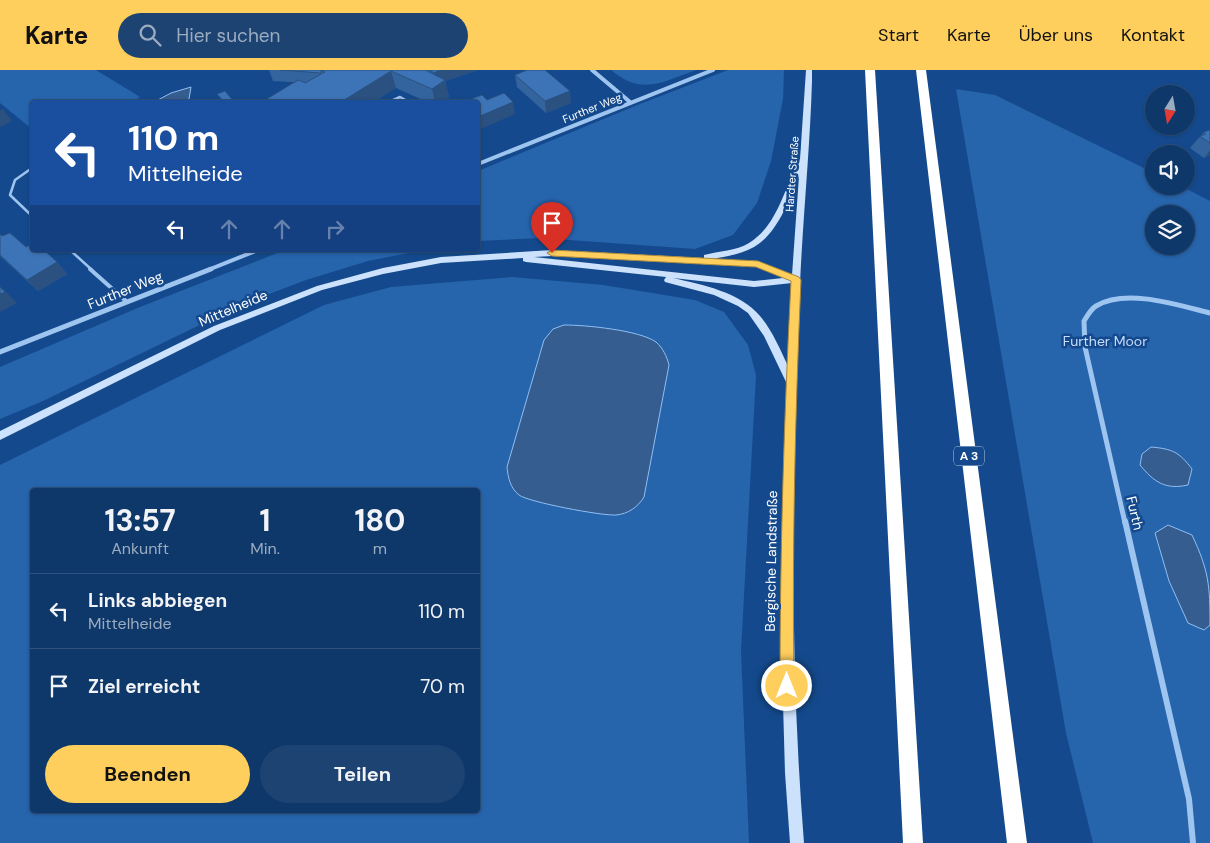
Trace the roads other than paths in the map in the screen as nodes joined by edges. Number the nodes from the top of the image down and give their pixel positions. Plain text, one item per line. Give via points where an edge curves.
1 (592, 70) edge
2 (713, 70) edge
3 (809, 70) edge
4 (870, 70) edge
5 (921, 70) edge
6 (393, 100) edge
7 (405, 100) edge
8 (630, 102) junction
9 (804, 153) junction
10 (480, 162) edge
11 (30, 169) edge
12 (30, 214) edge
13 (72, 252) edge
14 (253, 252) edge
15 (494, 256) junction
16 (693, 260) junction
17 (625, 269) junction
18 (796, 280) junction
19 (126, 301) junction
20 (1210, 313) edge
21 (0, 352) edge
22 (791, 382) junction
23 (0, 436) edge
24 (797, 843) edge
25 (913, 843) edge
26 (1017, 843) edge
27 (1193, 843) edge

1 - 8 street
2 - 8 street, Further Weg
3 - 9 main road, Hardter Straße
4 - 25 highway
5 - 26 highway, A 3
6 - 7 lane via 400,97
8 - 10 street, Further Weg
9 - 16 main road via 790,189 765,234 753,244 736,251
9 - 18 main road, Hardter Straße
11 - 12 lane via 15,180 10,195
13 - 19 lane
14 - 19 street, Further Weg
15 - 16 main road, Mittelheide via 552,253
15 - 17 main road, Mittelheide
15 - 23 main road, Mittelheide via 440,260 320,288 217,328
16 - 18 main road, Mittelheide via 758,264
17 - 18 main road, Mittelheide via 754,284
17 - 22 main road via 713,291 736,302 757,317
18 - 22 main road, Bergische Landstraße
19 - 21 street, Further Weg
20 - 27 street, Furth via 1159,302 1120,299 1095,306 1084,321 1087,356 1189,799
22 - 24 main road, Bergische Landstraße via 787,686

